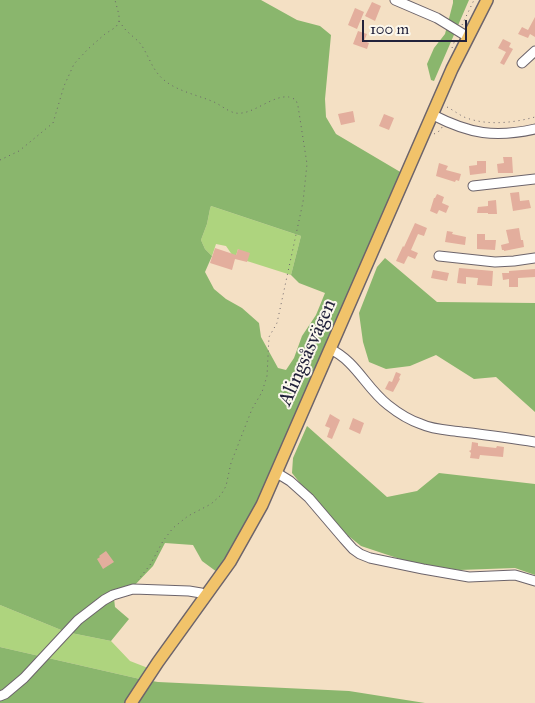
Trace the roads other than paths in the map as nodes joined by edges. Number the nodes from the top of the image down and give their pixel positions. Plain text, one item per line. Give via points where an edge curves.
1 (395, 0) edge
2 (486, 0) edge
3 (468, 37) junction
4 (535, 51) edge
5 (522, 63) dead end
6 (433, 115) junction
7 (535, 129) edge
8 (535, 178) edge
9 (473, 186) dead end
10 (439, 256) dead end
11 (535, 258) edge
12 (330, 349) junction
13 (535, 442) edge
14 (276, 473) junction
15 (535, 581) edge
16 (205, 596) junction
17 (2, 697) edge
18 (131, 703) edge

1 - 3 street
2 - 3 main road, Alingsåsvägen
3 - 6 main road, Alingsåsvägen
4 - 5 street
6 - 7 street via 477,132 517,133
6 - 12 main road, Alingsåsvägen
8 - 9 street
10 - 11 street via 495,262
12 - 13 street via 349,361 387,404 422,425
12 - 14 main road, Alingsåsvägen
14 - 15 street via 309,498 360,554 469,577 514,575
14 - 16 main road, Alingsåsvägen via 239,548
16 - 17 street via 189,591 133,589 112,595 78,620
16 - 18 main road, Alingsåsvägen

